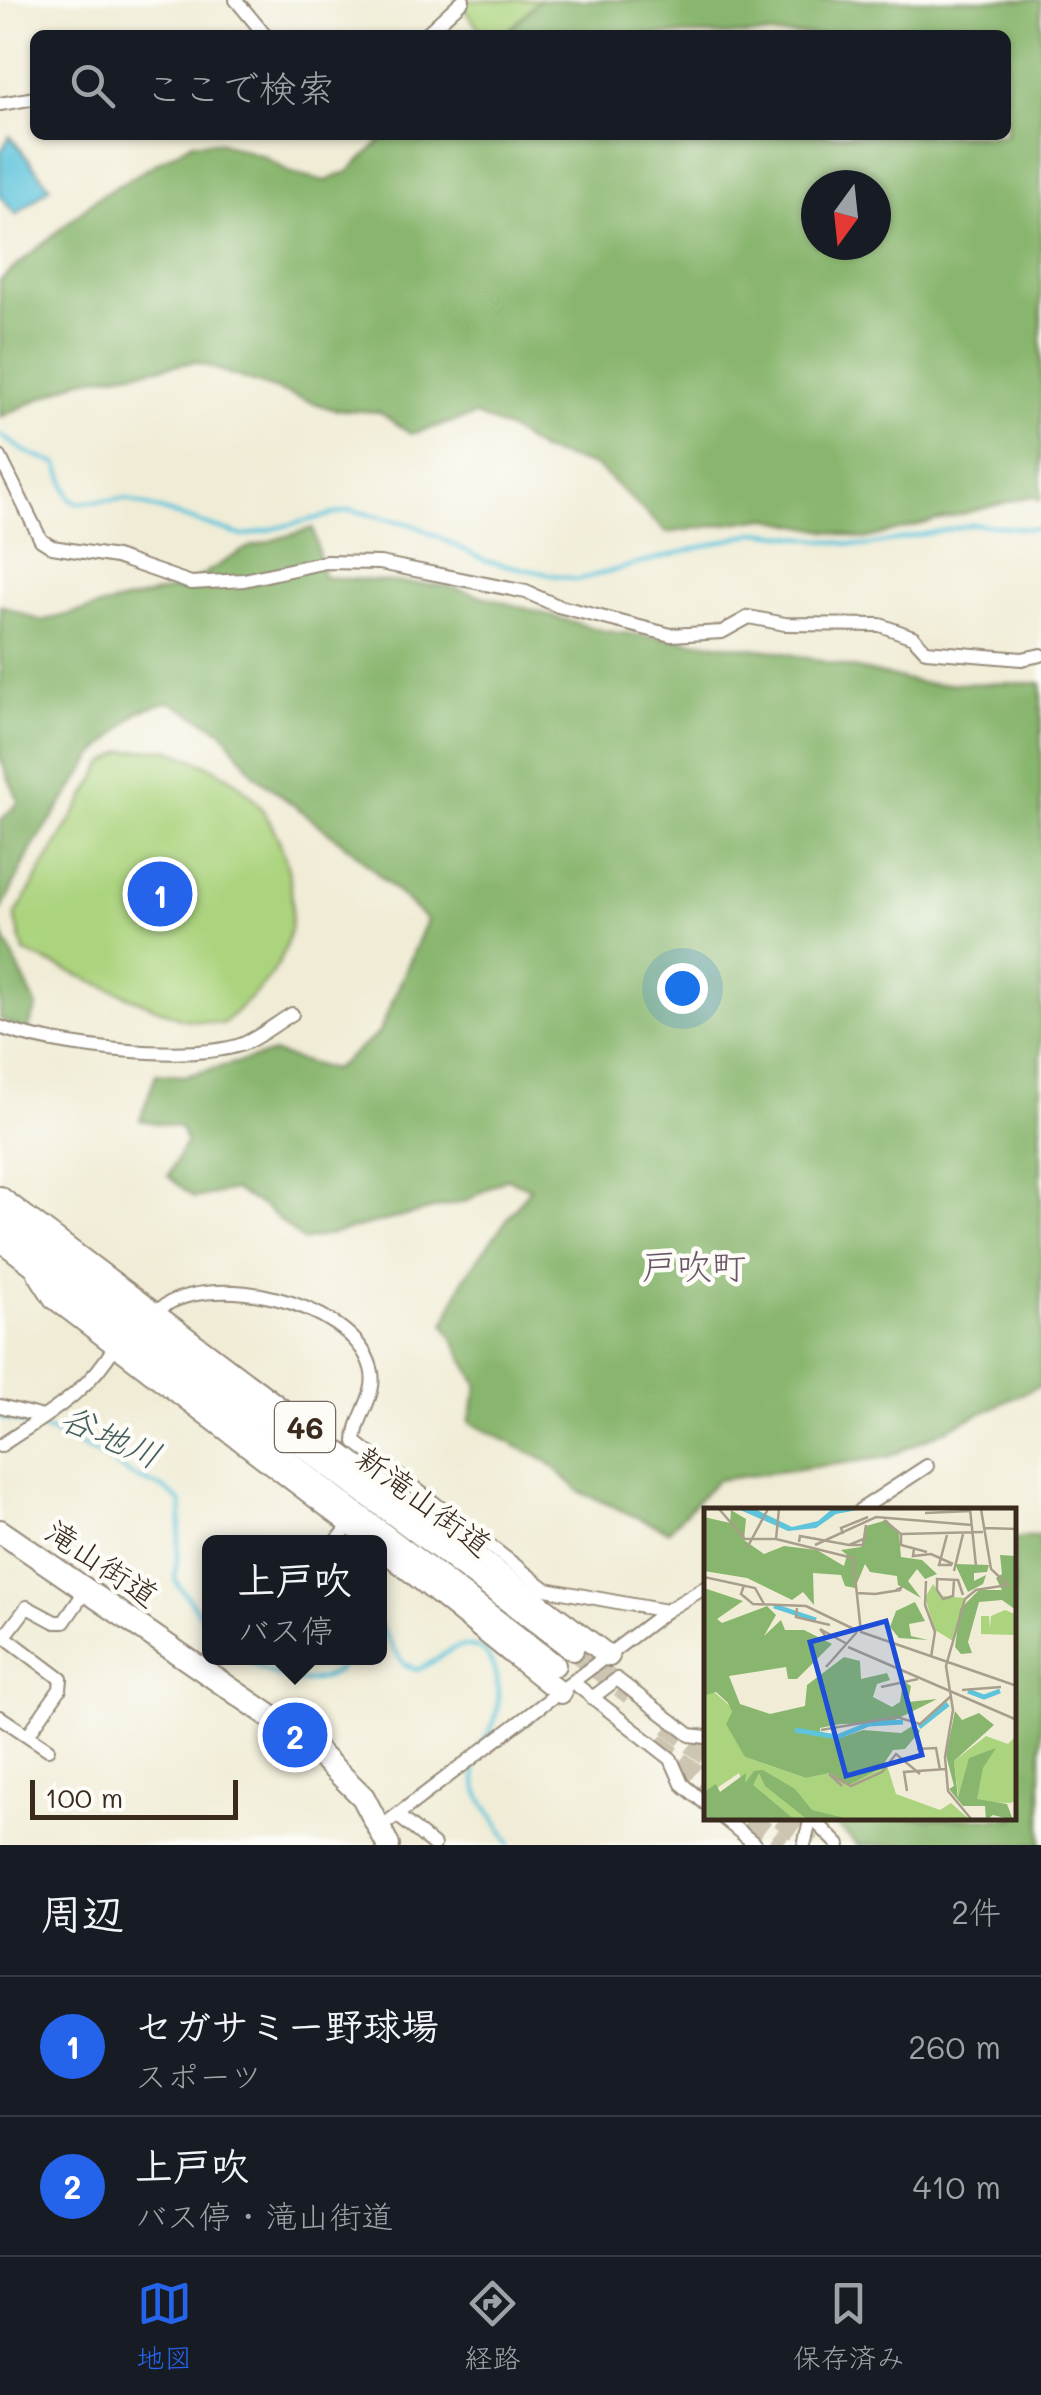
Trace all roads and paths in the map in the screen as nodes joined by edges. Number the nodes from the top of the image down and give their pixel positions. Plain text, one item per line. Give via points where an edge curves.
1 (236, 0) edge
2 (463, 0) edge
3 (262, 30) edge
4 (430, 30) edge
5 (30, 99) edge
6 (0, 104) edge
7 (0, 458) edge
8 (1041, 656) edge
9 (292, 1014) dead end
10 (0, 1028) edge
11 (0, 1198) edge
12 (0, 1219) edge
13 (0, 1240) edge
14 (30, 1260) junction
15 (156, 1312) junction
16 (115, 1345) junction
17 (0, 1406) edge
18 (41, 1419) junction
19 (0, 1446) edge
20 (350, 1450) junction
21 (927, 1466) dead end
22 (863, 1508) edge
23 (351, 1524) junction
24 (0, 1532) edge
25 (342, 1535) edge
26 (365, 1535) edge
27 (386, 1535) edge
28 (387, 1535) edge
29 (387, 1552) edge
30 (704, 1588) edge
31 (86, 1590) junction
32 (666, 1610) junction
33 (2, 1635) edge
34 (573, 1650) tunnel mouth
35 (609, 1656) junction
36 (555, 1665) tunnel mouth
37 (568, 1688) junction
38 (592, 1698) junction
39 (0, 1717) edge
40 (28, 1735) junction
41 (704, 1737) edge
42 (48, 1750) dead end
43 (704, 1802) edge
44 (725, 1820) edge
45 (811, 1820) edge
46 (814, 1820) edge
47 (389, 1829) edge
48 (434, 1845) edge
49 (756, 1845) edge
50 (804, 1845) edge
51 (838, 1845) edge

1 - 3 street
2 - 4 street
5 - 6 street
7 - 8 street via 41,540 116,556 191,583 244,580 326,562 380,562 526,592 671,635 722,632 749,617 880,625 913,637 926,651
9 - 10 street via 244,1044 198,1051 66,1045
11 - 15 main road, 46
12 - 34 main road, 新滝山街道 / 46
13 - 14 main road, 新滝山街道 / 46
14 - 16 main road, 46 via 54,1298
14 - 27 main road, 新滝山街道 / 46
15 - 20 main road, 46
15 - 20 street via 169,1300 251,1293 330,1318 364,1351 372,1371 370,1397
16 - 18 street via 84,1388
16 - 23 main road, 46
17 - 18 street
18 - 19 street
20 - 32 street via 546,1588
20 - 35 main road, 46
21 - 22 street
23 - 25 street
23 - 26 main road, 46
24 - 31 highway, 滝山街道
28 - 36 main road, 新滝山街道 / 46
29 - 37 main road, 46
30 - 32 street
31 - 33 street via 64,1622 27,1607
31 - 47 highway, 滝山街道 via 313,1746
32 - 35 street
33 - 40 street via 60,1679
35 - 37 street
37 - 38 street
37 - 47 street via 447,1775
38 - 41 street via 617,1679 690,1735
38 - 43 street via 671,1759 682,1784
39 - 40 street
40 - 42 street
44 - 49 street
45 - 50 street
46 - 51 street
47 - 48 street

